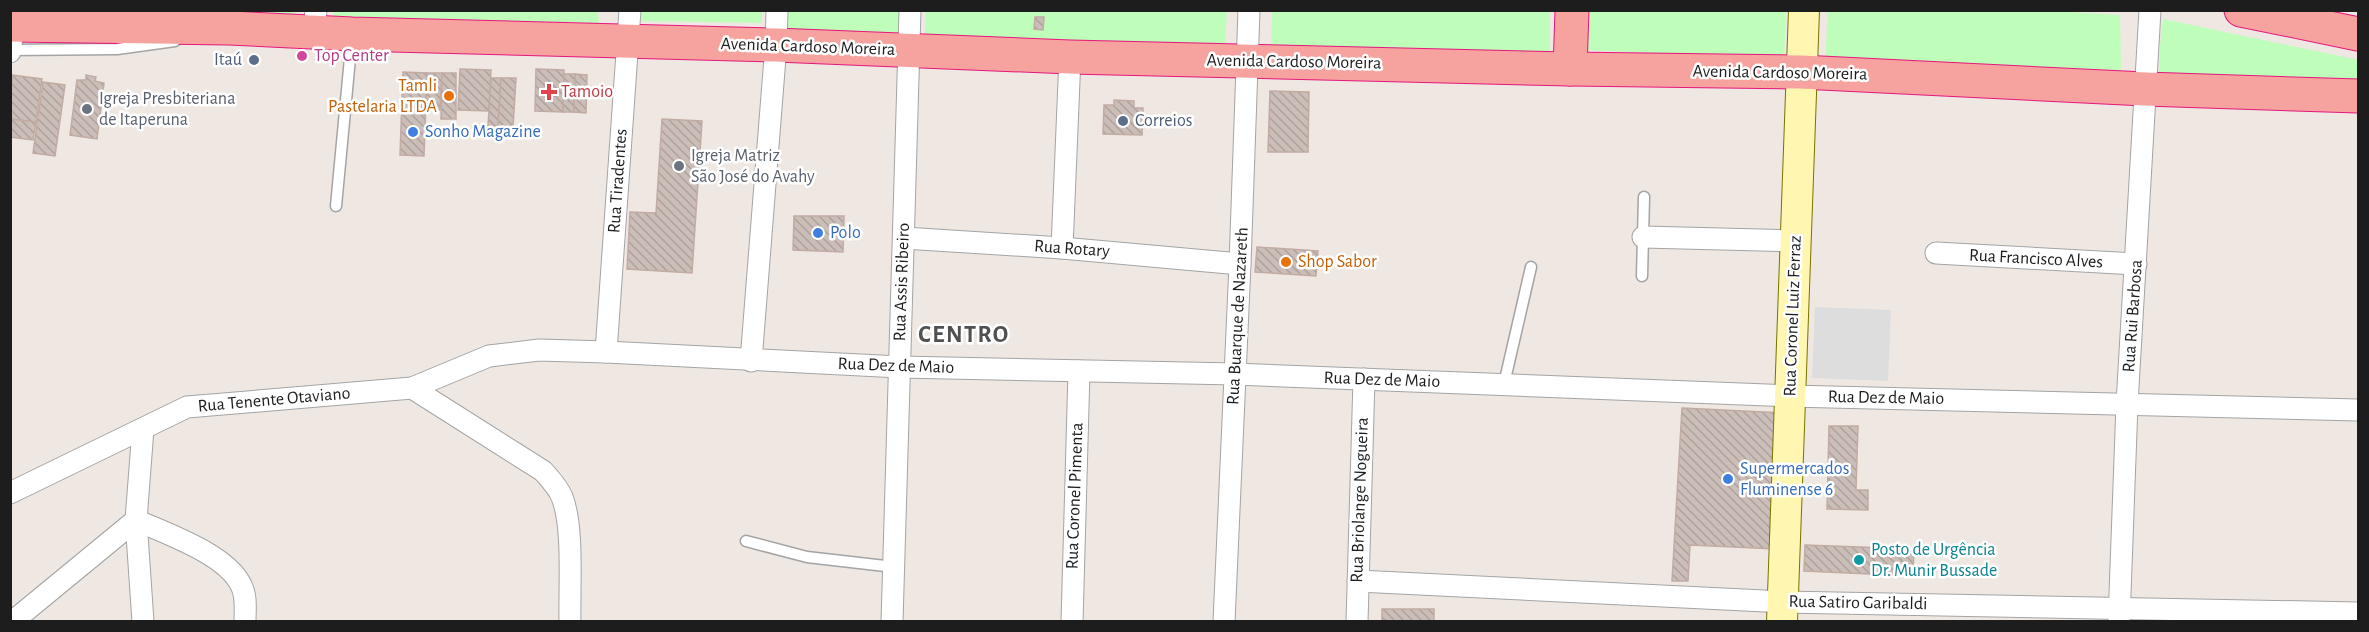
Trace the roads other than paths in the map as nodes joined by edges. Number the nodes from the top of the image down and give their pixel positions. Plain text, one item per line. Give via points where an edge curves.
1 (630, 10) edge
2 (777, 10) edge
3 (910, 10) edge
4 (1249, 10) edge
5 (1572, 10) edge
6 (1804, 10) edge
7 (2150, 10) edge
8 (2241, 10) edge
9 (315, 22) edge
10 (352, 34) junction
11 (2358, 34) edge
12 (12, 36) edge
13 (628, 42) junction
14 (776, 45) junction
15 (909, 51) junction
16 (1070, 57) junction
17 (1248, 61) junction
18 (1570, 69) junction
19 (1801, 72) junction
20 (2145, 89) junction
21 (2358, 96) edge
22 (1644, 197) dead end
23 (336, 206) dead end
24 (1643, 237) junction
25 (904, 238) junction
26 (1796, 241) junction
27 (1062, 248) junction
28 (1936, 253) dead end
29 (1240, 264) junction
30 (2136, 264) junction
31 (1531, 267) dead end
32 (1642, 276) dead end
33 (606, 352) junction
34 (752, 361) junction
35 (900, 367) junction
36 (1079, 370) junction
37 (1235, 374) junction
38 (1364, 379) junction
39 (1504, 384) junction
40 (412, 388) junction
41 (1790, 396) junction
42 (2127, 404) junction
43 (2358, 410) edge
44 (143, 429) junction
45 (10, 493) edge
46 (136, 520) junction
47 (746, 541) dead end
48 (894, 567) junction
49 (1358, 581) junction
50 (1782, 612) edge
51 (2358, 613) edge
52 (2119, 614) edge
53 (12, 621) edge
54 (143, 621) edge
55 (245, 621) edge
56 (570, 621) edge
57 (892, 621) edge
58 (1072, 621) edge
59 (1224, 621) edge
60 (1357, 621) edge

1 - 13 street, Rua Tiradentes
2 - 14 street
3 - 15 street, Rua Assis Ribeiro
4 - 17 street, Rua Buarque de Nazareth
5 - 18 highway
6 - 19 main road, Rua Coronel Luiz Ferraz
7 - 20 street, Rua Rui Barbosa
8 - 11 highway
9 - 10 highway, Avenida Cardoso Moreira
9 - 12 highway, Avenida Cardoso Moreira
10 - 13 highway, Avenida Cardoso Moreira
10 - 23 lane
13 - 14 highway, Avenida Cardoso Moreira
13 - 33 street, Rua Tiradentes
14 - 15 highway, Avenida Cardoso Moreira
14 - 34 street
15 - 16 highway, Avenida Cardoso Moreira
15 - 25 street, Rua Assis Ribeiro
16 - 17 highway, Avenida Cardoso Moreira
16 - 27 street
17 - 18 highway, Avenida Cardoso Moreira
17 - 29 street, Rua Buarque de Nazareth
18 - 19 highway, Avenida Cardoso Moreira
19 - 20 highway, Avenida Cardoso Moreira
19 - 26 main road, Rua Coronel Luiz Ferraz
20 - 21 highway, Avenida Cardoso Moreira
20 - 30 street, Rua Rui Barbosa
22 - 24 lane
24 - 26 street
24 - 32 lane
25 - 27 street, Rua Rotary
25 - 35 street, Rua Assis Ribeiro
26 - 41 main road, Rua Coronel Luiz Ferraz
27 - 29 street, Rua Rotary
28 - 30 street, Rua Francisco Alves
29 - 37 street, Rua Buarque de Nazareth
30 - 42 street, Rua Rui Barbosa
31 - 39 lane
33 - 34 street, Rua Dez de Maio
33 - 40 street, Rua Dez de Maio via 539,350 489,356
34 - 35 street, Rua Dez de Maio
35 - 36 street, Rua Dez de Maio
35 - 48 street, Rua Assis Ribeiro
36 - 37 street, Rua Dez de Maio
36 - 58 street, Rua Coronel Pimenta
37 - 38 street, Rua Dez de Maio
37 - 59 street, Rua Buarque de Nazareth
38 - 39 street, Rua Dez de Maio
38 - 49 street, Rua Briolange Nogueira
39 - 41 street, Rua Dez de Maio
40 - 44 street, Rua Tenente Otaviano via 187,407
40 - 56 street via 543,471 554,482 568,519
41 - 42 street, Rua Dez de Maio
41 - 50 main road, Rua Coronel Luiz Ferraz
42 - 43 street, Rua Dez de Maio
42 - 52 street, Rua Rui Barbosa
44 - 45 street, Rua Tenente Otaviano
44 - 46 street
46 - 53 street
46 - 54 street
46 - 55 street via 202,551 234,573 245,596
47 - 48 lane via 807,557
48 - 57 street, Rua Assis Ribeiro
49 - 50 street, Rua Satiro Garibaldi
49 - 60 street, Rua Briolange Nogueira
50 - 52 street, Rua Satiro Garibaldi
51 - 52 street, Rua Satiro Garibaldi

